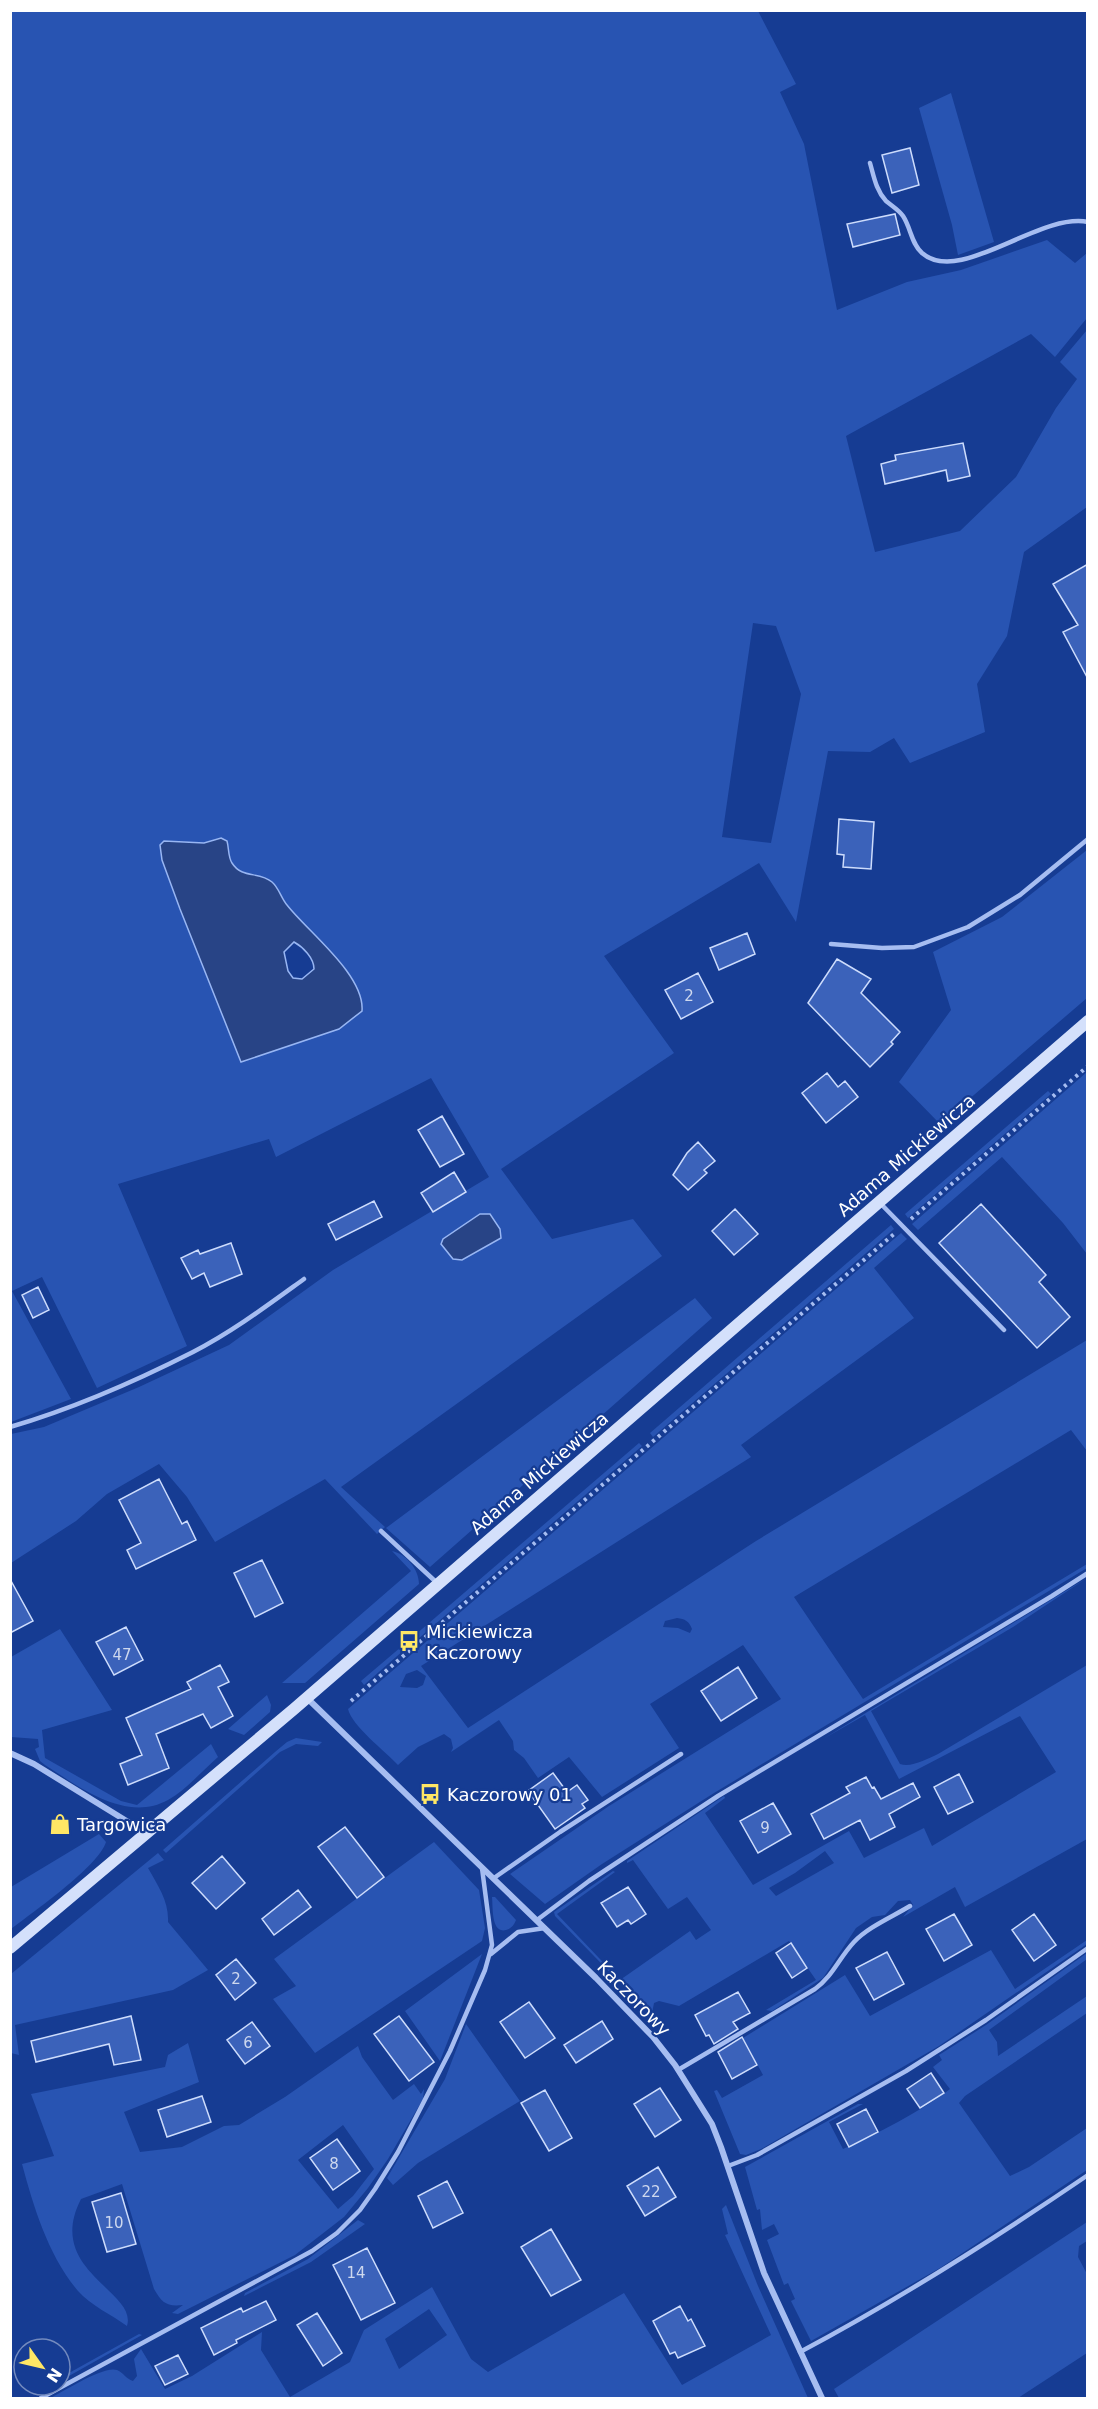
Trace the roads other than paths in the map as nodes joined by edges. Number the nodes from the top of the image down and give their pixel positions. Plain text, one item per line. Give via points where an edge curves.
1 (870, 163) dead end
2 (1088, 222) edge
3 (1088, 839) edge
4 (831, 944) dead end
5 (1088, 1022) edge
6 (879, 1202) junction
7 (304, 1279) dead end
8 (1004, 1330) dead end
9 (10, 1427) edge
10 (381, 1531) dead end
11 (1088, 1573) edge
12 (438, 1584) junction
13 (307, 1698) junction
14 (10, 1753) edge
15 (681, 1754) dead end
16 (146, 1833) junction
17 (482, 1866) junction
18 (494, 1878) junction
19 (910, 1906) dead end
20 (537, 1920) junction
21 (545, 1928) junction
22 (10, 1948) edge
23 (1088, 1948) edge
24 (490, 1954) junction
25 (678, 2070) junction
26 (728, 2166) junction
27 (1088, 2175) edge
28 (800, 2352) junction
29 (41, 2398) edge
30 (822, 2398) edge

1 - 2 lane via 877,188 903,215 917,247 936,259 966,260 1062,221
3 - 4 lane via 1020,895 968,927 914,947
5 - 6 street, Adama Mickiewicza
6 - 8 lane
6 - 12 street, Adama Mickiewicza
7 - 9 lane via 194,1352 132,1381
10 - 12 lane
11 - 20 lane via 718,1796
12 - 13 street, Adama Mickiewicza
13 - 16 street, Adama Mickiewicza
13 - 17 street, Kaczorowy
14 - 16 street
15 - 18 lane
16 - 22 street, Adama Mickiewicza
17 - 18 street, Kaczorowy
17 - 24 lane via 492,1933
18 - 20 street, Kaczorowy
19 - 25 lane via 860,1937 831,1976 815,1989
20 - 21 street, Kaczorowy
21 - 24 lane via 518,1932
21 - 25 street, Kaczorowy via 653,2037
23 - 26 lane via 906,2071 757,2155
24 - 29 lane via 429,2096 360,2210 337,2233 312,2252
25 - 26 street, Kaczorowy via 712,2124
26 - 28 street, Kaczorowy via 755,2250
27 - 28 lane via 965,2258
28 - 30 street, Kaczorowy

